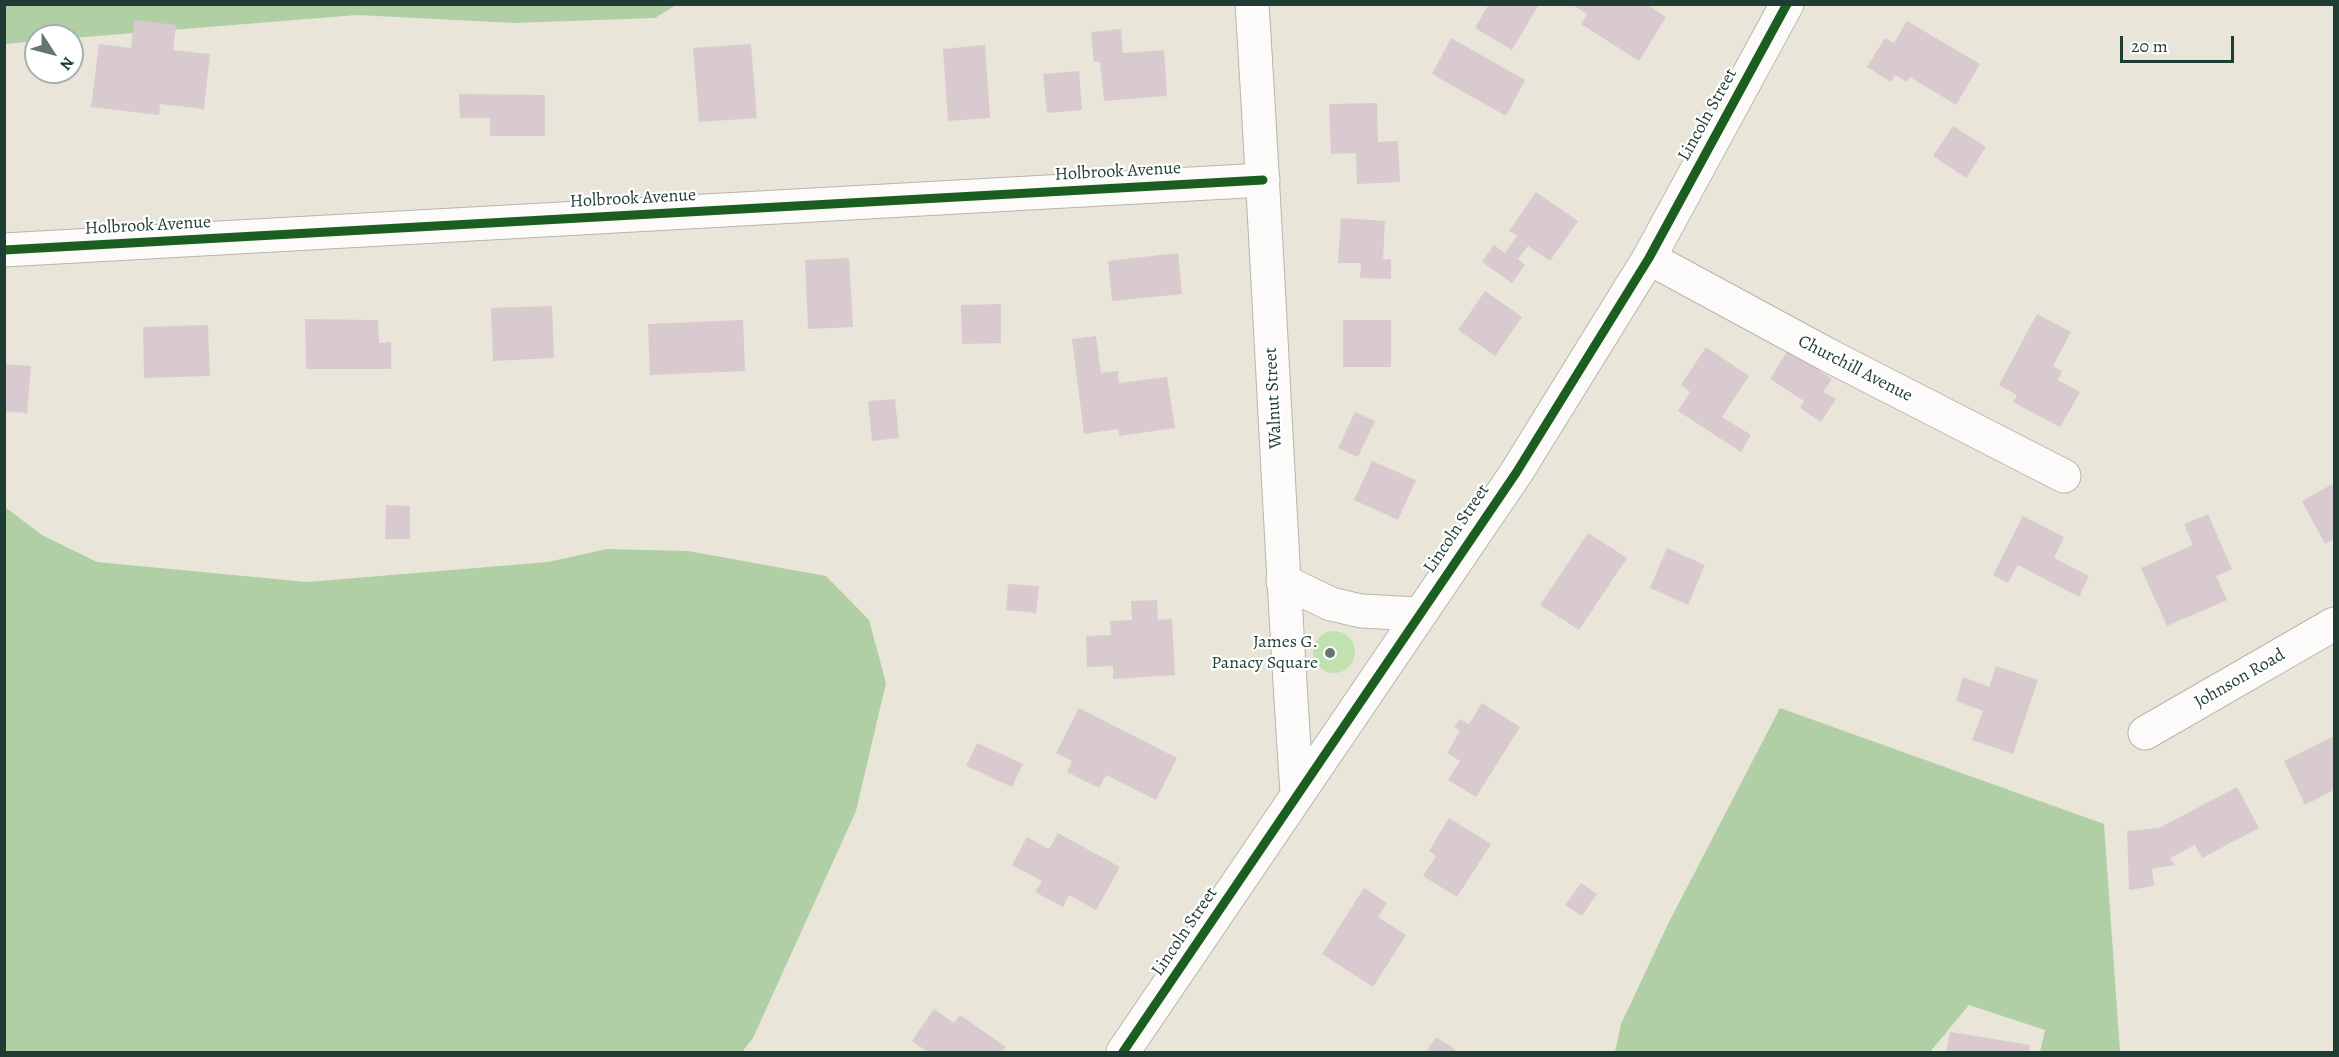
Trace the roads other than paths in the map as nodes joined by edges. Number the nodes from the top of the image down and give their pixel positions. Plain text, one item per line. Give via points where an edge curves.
1 (1252, 4) edge
2 (1787, 4) edge
3 (1263, 180) junction
4 (4, 250) edge
5 (1648, 258) junction
6 (2064, 476) dead end
7 (1283, 581) junction
8 (1419, 614) junction
9 (2334, 624) edge
10 (2145, 734) dead end
11 (1298, 792) junction
12 (1123, 1053) edge

1 - 3 street, Walnut Street
2 - 5 street, Lincoln Street
3 - 4 street, Holbrook Avenue
3 - 7 street, Walnut Street
5 - 6 street, Churchill Avenue
5 - 8 street, Lincoln Street via 1516,473
7 - 8 street via 1331,604
7 - 11 street, Walnut Street
8 - 11 street, Lincoln Street
9 - 10 street, Johnson Road
11 - 12 street, Lincoln Street

